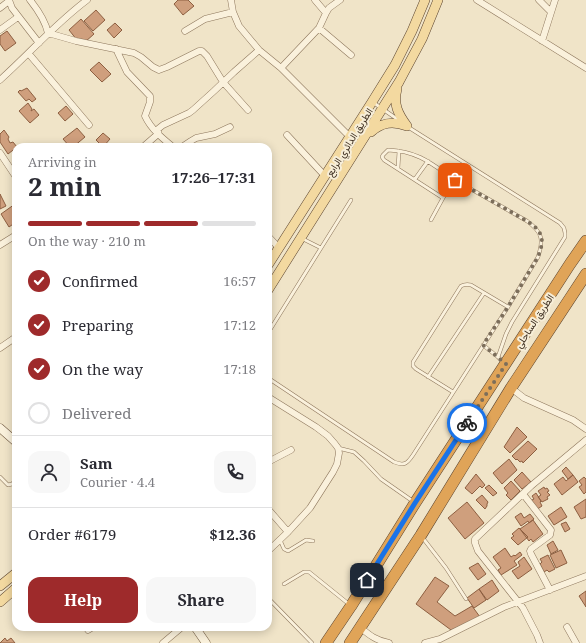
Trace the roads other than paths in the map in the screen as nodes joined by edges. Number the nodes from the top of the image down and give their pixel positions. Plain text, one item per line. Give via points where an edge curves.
1 (30, 0) edge
2 (87, 0) edge
3 (231, 0) edge
4 (315, 0) edge
5 (340, 0) edge
6 (425, 0) edge
7 (438, 0) edge
8 (477, 0) edge
9 (539, 0) edge
10 (555, 0) edge
11 (9, 1) edge
12 (0, 8) edge
13 (233, 12) junction
14 (551, 12) junction
15 (326, 13) junction
16 (18, 17) junction
17 (319, 28) junction
18 (0, 30) edge
19 (185, 30) dead end
20 (48, 33) junction
21 (542, 40) junction
22 (39, 43) junction
23 (116, 49) junction
24 (259, 50) junction
25 (28, 54) junction
26 (351, 55) dead end
27 (281, 68) junction
28 (586, 68) edge
29 (0, 80) edge
30 (224, 82) junction
31 (399, 82) junction
32 (372, 102) junction
33 (383, 109) junction
34 (248, 110) dead end
35 (89, 125) dead end
36 (407, 126) junction
37 (230, 127) dead end
38 (158, 134) junction
39 (287, 136) dead end
40 (350, 137) junction
41 (365, 137) junction
42 (148, 143) edge
43 (168, 143) edge
44 (188, 143) edge
45 (399, 151) junction
46 (0, 153) edge
47 (428, 161) junction
48 (398, 168) junction
49 (12, 171) edge
50 (325, 176) junction
51 (415, 180) junction
52 (455, 180) junction
53 (444, 198) junction
54 (352, 200) dead end
55 (431, 220) dead end
56 (12, 238) edge
57 (301, 238) junction
58 (272, 240) edge
59 (586, 242) edge
60 (0, 245) edge
61 (279, 248) junction
62 (321, 248) junction
63 (272, 259) edge
64 (570, 264) junction
65 (585, 275) edge
66 (272, 284) edge
67 (484, 293) junction
68 (508, 307) junction
69 (272, 328) edge
70 (12, 340) edge
71 (483, 345) junction
72 (0, 348) edge
73 (502, 361) junction
74 (428, 376) junction
75 (272, 381) edge
76 (511, 388) junction
77 (453, 392) junction
78 (272, 400) edge
79 (0, 428) edge
80 (586, 429) edge
81 (12, 438) edge
82 (586, 440) edge
83 (338, 448) junction
84 (291, 450) dead end
85 (272, 460) edge
86 (0, 478) edge
87 (12, 484) edge
88 (523, 494) junction
89 (415, 503) junction
90 (272, 514) edge
91 (288, 532) junction
92 (421, 535) junction
93 (280, 540) junction
94 (313, 541) dead end
95 (272, 547) edge
96 (12, 576) edge
97 (586, 576) edge
98 (284, 584) dead end
99 (0, 586) edge
100 (550, 590) junction
101 (12, 592) edge
102 (466, 599) dead end
103 (0, 602) edge
104 (272, 602) edge
105 (519, 602) junction
106 (351, 606) junction
107 (360, 627) junction
108 (567, 627) dead end
109 (177, 631) edge
110 (198, 631) edge
111 (163, 643) edge
112 (206, 643) edge
113 (312, 643) edge
114 (326, 643) edge
115 (350, 643) edge
116 (389, 643) edge
117 (425, 643) edge
118 (540, 643) edge
119 (576, 643) edge

1 - 20 street via 43,19
2 - 20 street
3 - 13 street
4 - 15 street
5 - 15 street
6 - 32 main road, الطريق الدائري الرابع via 404,49
7 - 31 main road, الطريق الدائري الرابع
8 - 21 street
9 - 14 street
10 - 14 street
11 - 12 street
11 - 16 street
13 - 19 street via 205,19
13 - 24 street via 239,26
14 - 21 street
15 - 17 street
16 - 18 street
16 - 22 street
17 - 26 street
17 - 27 street
20 - 22 street
20 - 23 street
21 - 28 street
22 - 25 street
23 - 30 street via 138,55 159,70 202,51
23 - 38 street via 127,72 150,96 145,116
24 - 27 street
24 - 30 street
25 - 29 street
25 - 35 street
27 - 40 street
30 - 34 street
30 - 38 street via 193,110 163,125 158,129
31 - 33 main road, الطريق الدائري الرابع
31 - 36 main road via 396,103 398,112
32 - 33 lane
32 - 40 main road, الطريق الدائري الرابع
33 - 36 lane
33 - 41 main road, الطريق الدائري الرابع
36 - 41 main road via 388,123 374,129
36 - 73 lane via 560,223 564,228 566,233 563,242 550,259 502,342
37 - 44 street
38 - 42 street
38 - 43 street
39 - 50 street
40 - 50 main road, الطريق الدائري الرابع
41 - 57 main road, الطريق الدائري الرابع
45 - 47 lane via 414,154
45 - 48 lane
45 - 48 lane via 388,150 382,156
46 - 49 street
47 - 51 lane
47 - 52 lane
48 - 51 lane
50 - 61 main road, الطريق الدائري الرابع
51 - 53 lane
52 - 53 lane
52 - 68 lane via 527,221 541,235 538,257
53 - 55 lane
54 - 62 lane
56 - 60 street
57 - 62 lane
57 - 66 main road, الطريق الدائري الرابع
58 - 61 street
59 - 64 highway, الطريق الساحلي
61 - 63 main road, الطريق الدائري الرابع
62 - 69 lane
64 - 65 highway via 580,265
64 - 73 highway, الطريق الساحلي
65 - 76 highway, الطريق الساحلي
67 - 68 lane
67 - 74 lane
67 - 74 lane via 467,284 461,286 413,362 416,369
68 - 71 lane
70 - 72 street
71 - 73 lane
71 - 77 lane
73 - 89 highway, الطريق الساحلي
74 - 77 lane
75 - 77 lane via 394,462 402,464 414,455
76 - 80 street via 524,398 573,420
76 - 92 highway, الطريق الساحلي
78 - 83 street via 316,427
79 - 81 street
82 - 88 street
83 - 89 lane via 354,452 381,479
83 - 91 street via 339,458 327,483 310,508
84 - 85 street
86 - 87 lane via 8,485
88 - 100 street via 551,530 550,535 530,551
88 - 105 street via 475,539 478,551
89 - 106 highway, الطريق الساحلي
90 - 91 street
91 - 93 street
92 - 102 lane
92 - 107 highway, الطريق الساحلي
93 - 94 lane via 284,549 288,551 306,540
93 - 95 street
96 - 99 main road
97 - 100 street
98 - 106 lane via 304,572 309,572
100 - 105 street
101 - 103 main road
104 - 113 lane
105 - 117 street via 440,639
105 - 118 street
106 - 114 highway, الطريق الساحلي
107 - 115 highway, الطريق الساحلي
107 - 116 street via 370,636
108 - 119 street
109 - 111 street
110 - 112 street

